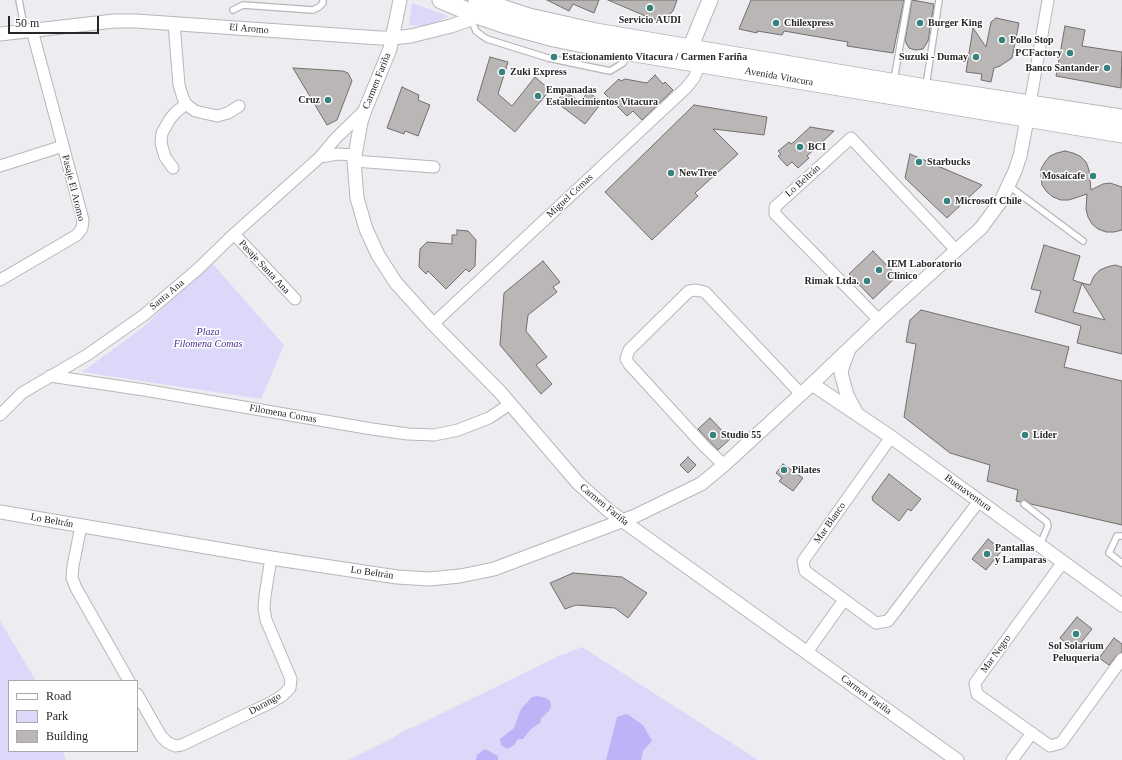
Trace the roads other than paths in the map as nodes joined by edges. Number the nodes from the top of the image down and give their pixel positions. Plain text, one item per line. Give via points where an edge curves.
1 (19, 0) edge
2 (323, 0) edge
3 (400, 0) edge
4 (441, 0) edge
5 (710, 0) edge
6 (908, 0) edge
7 (939, 0) edge
8 (1048, 0) edge
9 (479, 7) edge
10 (233, 10) dead end
11 (174, 23) junction
12 (29, 30) junction
13 (0, 34) edge
14 (393, 38) junction
15 (691, 58) junction
16 (894, 82) junction
17 (926, 88) junction
18 (186, 104) junction
19 (240, 106) dead end
20 (364, 110) junction
21 (1028, 111) junction
22 (1122, 118) edge
23 (1122, 134) edge
24 (63, 146) junction
25 (320, 157) junction
26 (355, 158) junction
27 (0, 166) edge
28 (434, 167) dead end
29 (173, 168) dead end
30 (1009, 186) junction
31 (234, 234) junction
32 (1082, 241) dead end
33 (956, 250) junction
34 (0, 280) edge
35 (295, 299) dead end
36 (879, 320) junction
37 (433, 324) junction
38 (849, 349) junction
39 (50, 376) junction
40 (812, 384) junction
41 (801, 394) junction
42 (510, 404) junction
43 (857, 414) junction
44 (0, 415) edge
45 (891, 437) junction
46 (724, 465) junction
47 (979, 501) junction
48 (1024, 504) dead end
49 (0, 512) edge
50 (622, 520) junction
51 (81, 526) junction
52 (1122, 536) edge
53 (1040, 545) junction
54 (271, 558) junction
55 (1063, 562) junction
56 (1122, 563) edge
57 (844, 600) junction
58 (1122, 605) edge
59 (807, 652) junction
60 (1122, 659) edge
61 (128, 680) edge
62 (138, 696) edge
63 (1032, 733) junction
64 (957, 760) edge
65 (1012, 760) edge

1 - 12 lane
2 - 10 lane via 319,7 313,10 243,5
3 - 14 street, Carmen Fariña
4 - 9 main road, Avenida Vitacura
5 - 15 main road
6 - 16 lane
7 - 17 lane
8 - 21 street
9 - 14 street, El Aromo via 434,31
9 - 15 main road, Avenida Vitacura via 596,32
9 - 15 main road, Avenida Vitacura via 554,38 628,52
11 - 12 street, El Aromo via 114,21
11 - 14 street, El Aromo
11 - 18 street via 179,85
12 - 13 street, El Aromo
12 - 24 street, Pasaje El Aromo
14 - 20 street, Carmen Fariña
15 - 16 main road, Avenida Vitacura
15 - 21 main road, Avenida Vitacura
15 - 37 street, Miguel Comas via 697,71 686,88
16 - 17 main road, Avenida Vitacura
17 - 21 main road, Avenida Vitacura
18 - 19 street via 195,111 217,116
18 - 29 street via 170,119 162,133 161,143 165,157
20 - 25 street, Santa Ana
20 - 26 street, Carmen Fariña
21 - 22 main road, Avenida Vitacura
21 - 23 main road, Avenida Vitacura
21 - 30 street, Lo Beltrán via 1020,156
24 - 27 street, Pasaje El Aromo
24 - 34 street, Pasaje El Aromo via 83,220 82,228 69,241
25 - 26 street via 338,154
25 - 31 street, Santa Ana
26 - 28 street
26 - 37 street, Carmen Fariña via 358,198 372,242 396,283
30 - 32 lane
30 - 33 street, Lo Beltrán via 988,219
31 - 35 street, Pasaje Santa Ana
31 - 39 street, Santa Ana via 198,269 137,321 87,355
33 - 36 street, Lo Beltrán
33 - 36 street, Lo Beltrán via 851,138 780,202 775,207 775,214
36 - 38 street, Lo Beltrán
37 - 42 street, Carmen Fariña
38 - 40 street, Lo Beltrán
38 - 43 street via 841,373 847,395
39 - 42 street, Filomena Comas via 408,434 434,435 458,430 489,418
39 - 44 street, Santa Ana via 22,393
40 - 41 street, Lo Beltrán
40 - 43 street, Buenaventura
41 - 46 street, Lo Beltrán
41 - 46 street via 704,292 689,291 628,350 626,359
42 - 50 street, Carmen Fariña via 578,483
43 - 45 street, Buenaventura
45 - 47 street, Buenaventura
45 - 57 street, Mar Blanco via 803,561 805,571
46 - 50 street, Lo Beltrán via 701,484
47 - 53 street, Buenaventura
47 - 57 street, Mar Blanco via 888,621 876,623
48 - 53 lane via 1047,522 1048,526
49 - 51 street, Lo Beltrán
50 - 54 street, Lo Beltrán via 494,569 460,576 429,579 397,577
50 - 59 street, Carmen Fariña
51 - 54 street, Lo Beltrán
51 - 61 street via 72,578
52 - 56 lane via 1117,536 1109,553
53 - 55 street, Buenaventura
54 - 62 street, Durango via 264,608 266,620 291,679 290,688 272,702 175,746 161,736
55 - 58 street, Buenaventura
55 - 63 street, Mar Negro via 975,683 977,694
57 - 59 street
59 - 64 street, Carmen Fariña
60 - 63 street, Mar Negro via 1061,743 1050,746
63 - 65 street

